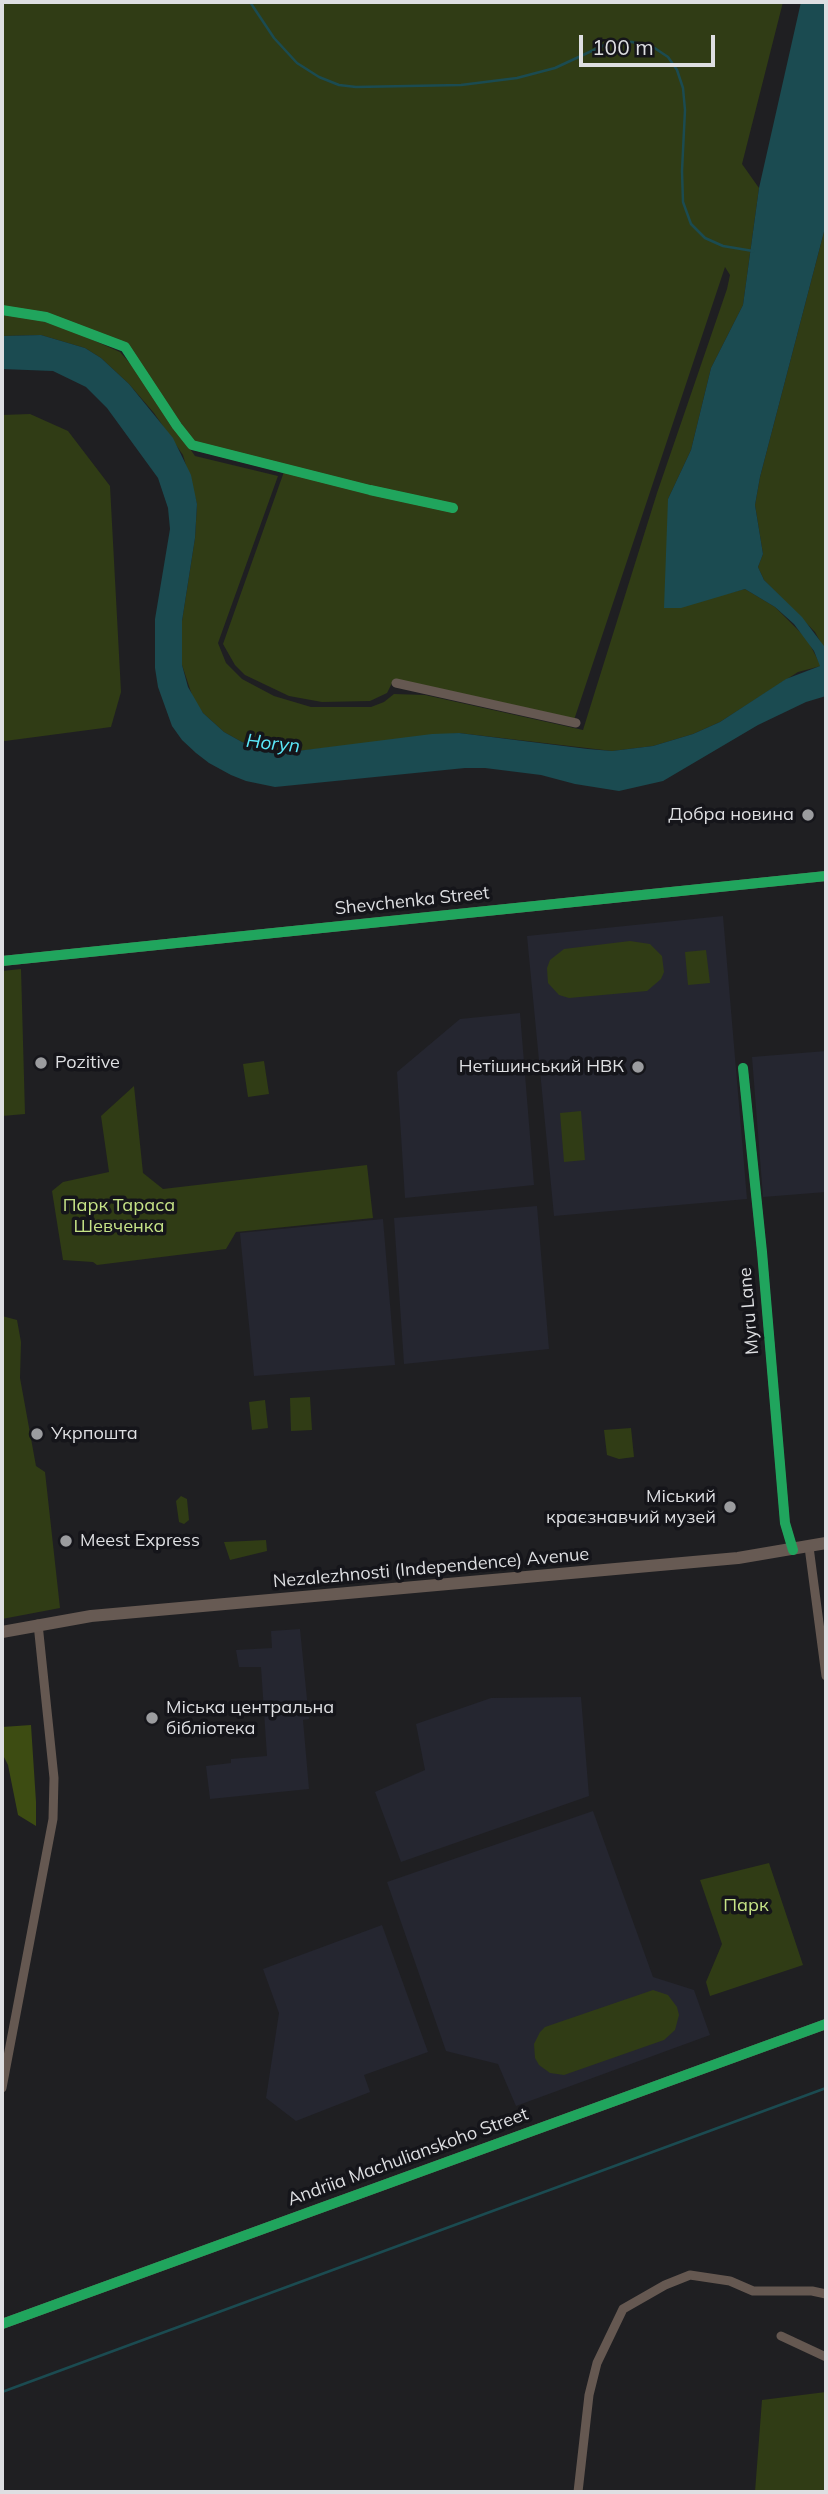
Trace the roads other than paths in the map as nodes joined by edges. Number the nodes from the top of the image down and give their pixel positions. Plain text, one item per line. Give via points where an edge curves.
1 (2, 310) edge
2 (453, 508) dead end
3 (396, 682) dead end
4 (576, 723) dead end
5 (826, 876) edge
6 (2, 961) edge
7 (743, 1068) dead end
8 (826, 1543) edge
9 (809, 1547) junction
10 (793, 1550) junction
11 (38, 1624) junction
12 (2, 1632) edge
13 (826, 1676) edge
14 (826, 2024) edge
15 (2, 2088) edge
16 (826, 2294) edge
17 (2, 2324) edge
18 (781, 2336) dead end
19 (826, 2357) edge
20 (578, 2492) edge

1 - 2 street via 46,317 125,347 192,445
3 - 4 street
5 - 6 street, Shevchenka Street
7 - 10 street, Myru Lane via 785,1523
8 - 9 main road, Nezalezhnosti (Independence) Avenue
9 - 10 main road, Nezalezhnosti (Independence) Avenue
9 - 13 street
10 - 11 main road, Nezalezhnosti (Independence) Avenue
11 - 12 main road, Nezalezhnosti (Independence) Avenue
11 - 15 street via 54,1778 53,1819
14 - 17 street, Andriia Machulianskoho Street
16 - 20 street via 753,2291 730,2281 690,2275 623,2309 597,2363 589,2395
18 - 19 street

